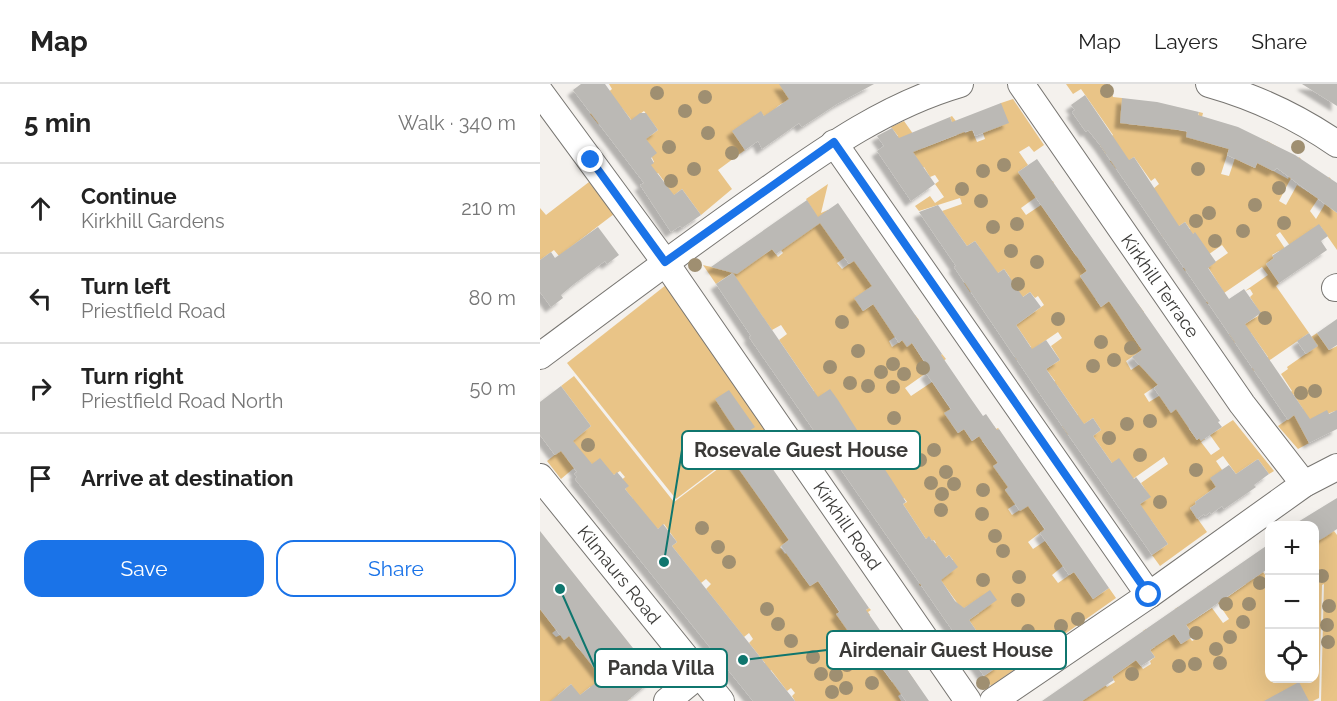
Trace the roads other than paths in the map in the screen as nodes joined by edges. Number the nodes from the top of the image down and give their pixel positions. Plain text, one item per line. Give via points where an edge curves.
1 (960, 84) edge
2 (1021, 84) edge
3 (1209, 84) edge
4 (540, 92) edge
5 (834, 142) junction
6 (1337, 144) edge
7 (665, 262) junction
8 (540, 356) edge
9 (1337, 467) edge
10 (540, 477) edge
11 (1304, 484) junction
12 (1149, 595) junction
13 (699, 675) junction
14 (667, 701) edge
15 (721, 701) edge
16 (968, 701) edge
17 (993, 701) edge

1 - 5 street via 902,105
2 - 11 street, Kirkhill Terrace via 1242,404
3 - 6 street via 1276,109
4 - 7 street, Kirkhill Road
5 - 7 street
5 - 12 street
7 - 8 street
7 - 16 street, Kirkhill Road
9 - 11 street
10 - 13 street, Kilmaurs Road
11 - 12 street
12 - 17 street
13 - 14 street
13 - 15 street, Kilmaurs Road

